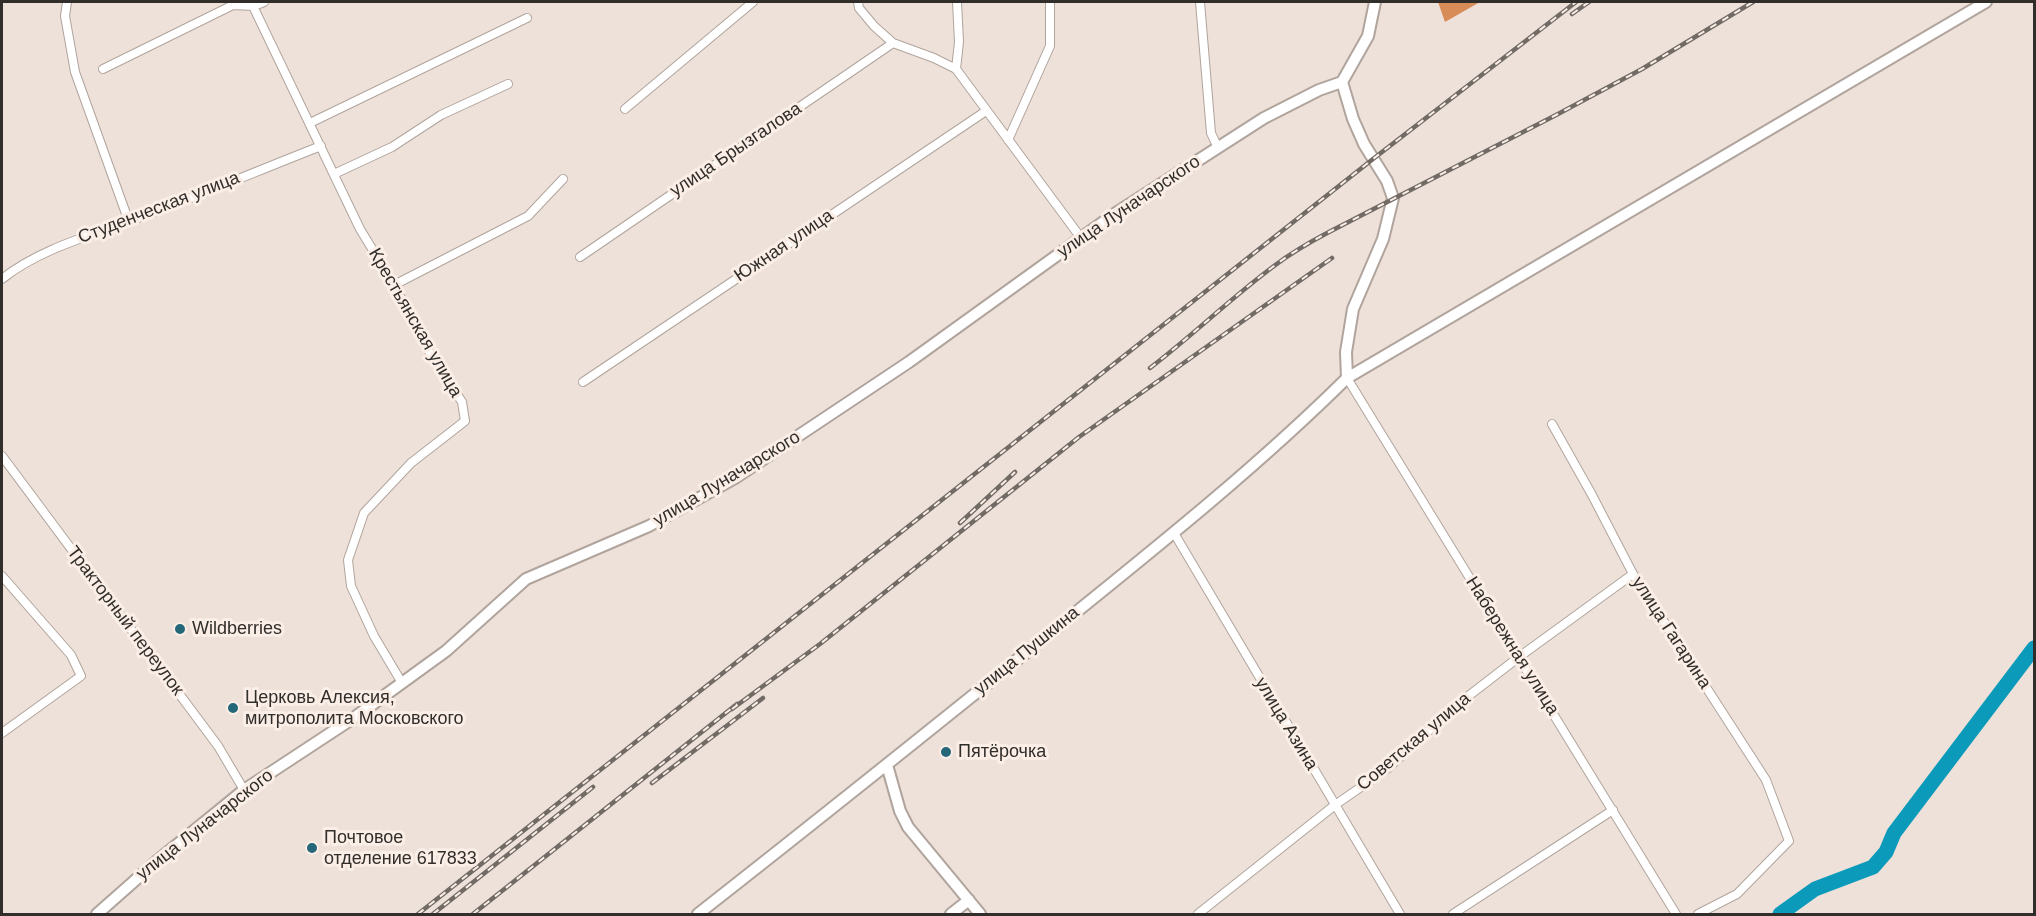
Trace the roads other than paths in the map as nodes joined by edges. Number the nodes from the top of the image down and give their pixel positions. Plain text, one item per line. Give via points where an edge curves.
1 (67, 2) edge
2 (264, 2) edge
3 (753, 2) edge
4 (858, 2) edge
5 (957, 2) edge
6 (1050, 2) edge
7 (1200, 2) edge
8 (1375, 2) edge
9 (1986, 2) edge
10 (253, 4) edge
11 (527, 18) dead end
12 (893, 43) junction
13 (103, 69) dead end
14 (956, 69) junction
15 (1342, 82) junction
16 (508, 84) dead end
17 (625, 109) dead end
18 (986, 111) junction
19 (310, 123) junction
20 (1008, 140) junction
21 (321, 146) junction
22 (1218, 148) junction
23 (334, 174) junction
24 (563, 178) dead end
25 (129, 222) junction
26 (1081, 238) junction
27 (580, 257) dead end
28 (2, 279) edge
29 (394, 285) junction
30 (1347, 378) junction
31 (583, 382) dead end
32 (1551, 424) dead end
33 (2, 456) edge
34 (1173, 533) junction
35 (1633, 574) junction
36 (2, 576) edge
37 (1519, 657) junction
38 (402, 683) junction
39 (2, 733) edge
40 (887, 765) junction
41 (244, 790) junction
42 (1335, 805) junction
43 (1613, 810) junction
44 (969, 900) junction
45 (97, 915) edge
46 (698, 915) edge
47 (951, 915) edge
48 (980, 915) edge
49 (1198, 915) edge
50 (1400, 915) edge
51 (1453, 915) edge
52 (1677, 915) edge
53 (1698, 915) edge

1 - 25 street via 65,16 75,72
2 - 10 street
3 - 17 street
4 - 12 street via 874,26
5 - 14 street
6 - 20 street via 1050,46
7 - 22 street via 1211,133
8 - 15 street via 1368,36
9 - 30 street, улица Пушкина
10 - 13 street via 233,5
10 - 19 street, Крестьянская улица
11 - 19 street
12 - 14 street
12 - 27 street, улица Брызгалова
14 - 18 street
15 - 22 street, улица Луначарского via 1264,118
15 - 30 street via 1353,119 1393,198 1383,239 1353,309 1346,352
16 - 23 street via 441,115 392,147
18 - 20 street
18 - 31 street, Южная улица
19 - 21 street, Крестьянская улица
20 - 26 street
21 - 23 street, Крестьянская улица
21 - 25 street, Студенческая улица
22 - 26 street, улица Луначарского
23 - 29 street, Крестьянская улица via 360,229
24 - 29 street via 528,216
25 - 28 street, Студенческая улица via 81,237
26 - 38 street, улица Луначарского via 909,362 735,478 649,526 526,579 446,651
29 - 38 street, Крестьянская улица via 432,357 462,402 465,421 411,463 364,513 348,560 351,586
30 - 34 street, улица Пушкина
30 - 37 street, Набережная улица
32 - 35 street, улица Гагарина
33 - 41 street, Тракторный переулок via 218,746
34 - 40 street, улица Пушкина
34 - 42 street, улица Азина
35 - 37 street, Советская улица
35 - 53 street, улица Гагарина via 1766,780 1789,841 1737,894
36 - 39 street via 71,655 81,676
37 - 42 street, Советская улица via 1458,704 1387,769
37 - 43 street, Набережная улица
38 - 41 street, улица Луначарского
40 - 44 street via 908,826
40 - 46 street, улица Пушкина
41 - 45 street, улица Луначарского
42 - 49 street, Советская улица
42 - 50 street, улица Азина
43 - 51 street
43 - 52 street, Набережная улица
44 - 47 street
44 - 48 street

